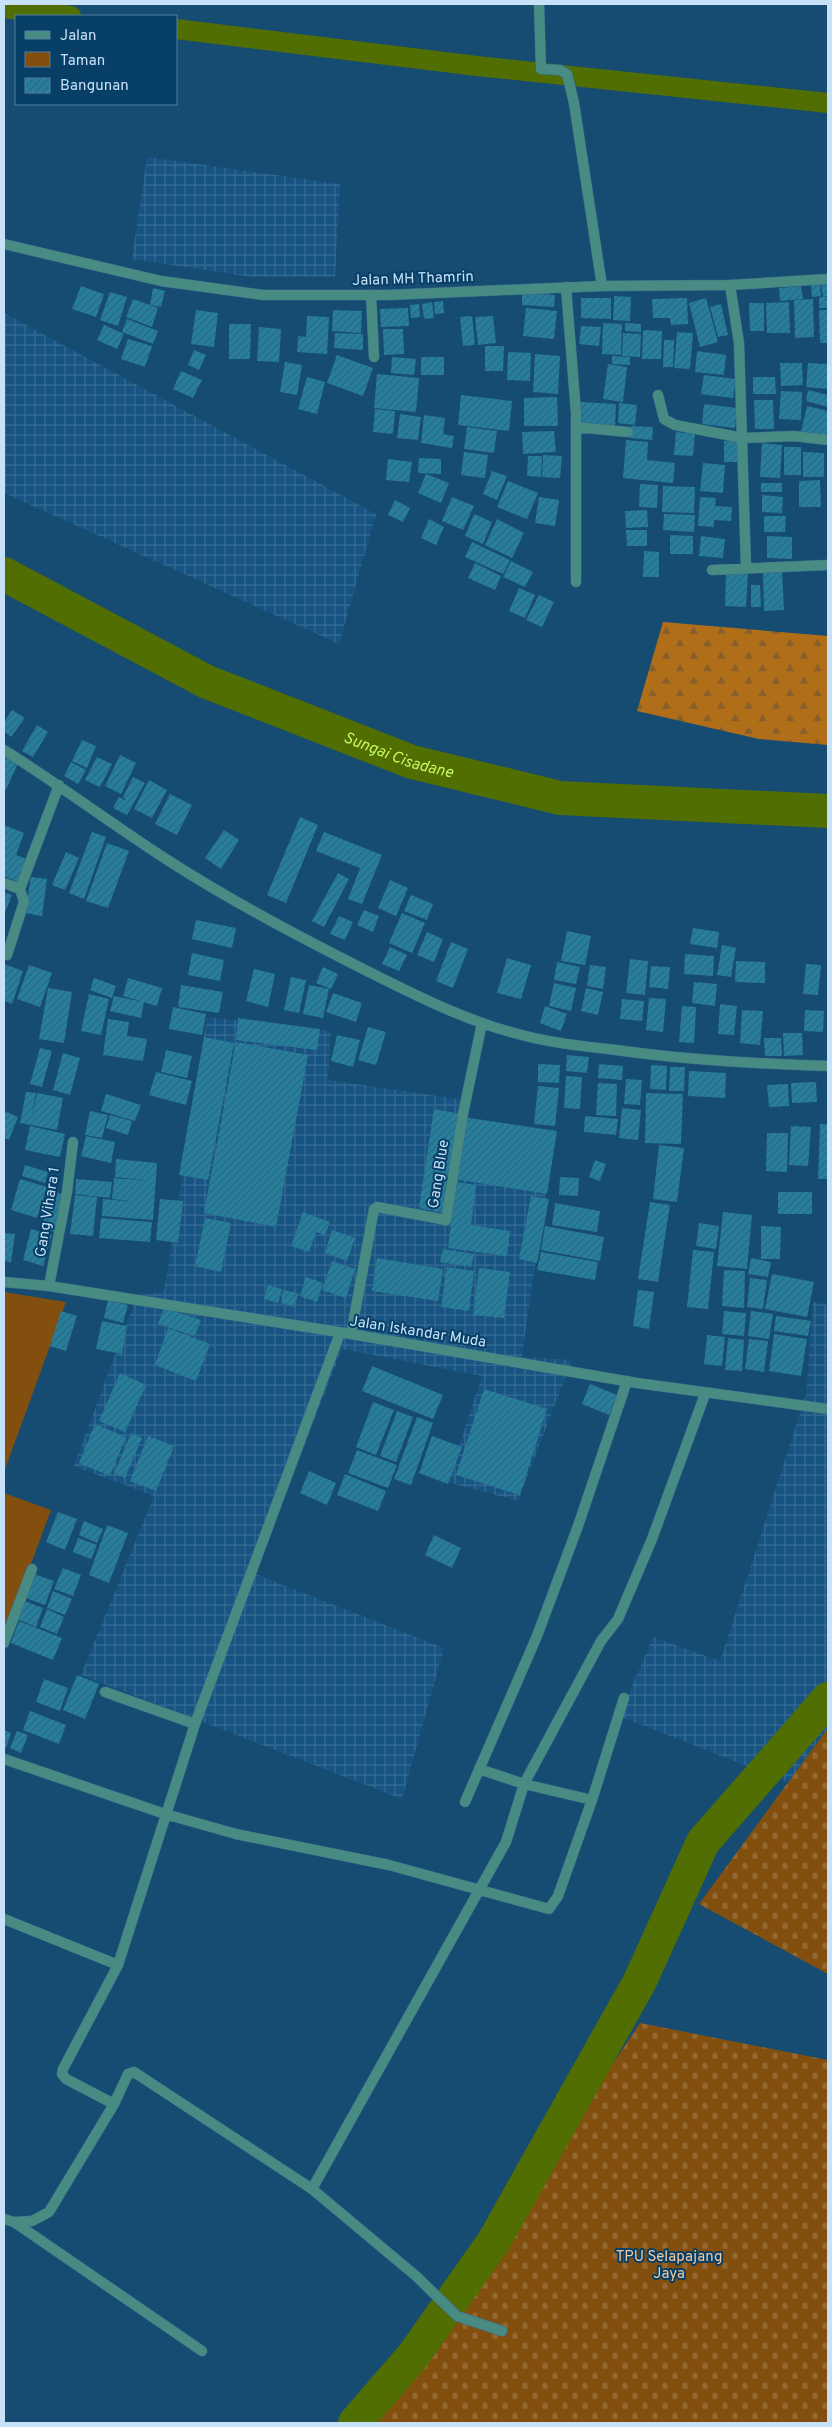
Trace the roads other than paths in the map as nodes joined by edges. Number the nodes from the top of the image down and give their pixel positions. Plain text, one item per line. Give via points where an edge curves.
1 (539, 4) edge
2 (4, 244) edge
3 (828, 279) edge
4 (730, 285) junction
5 (602, 286) junction
6 (566, 287) junction
7 (371, 295) junction
8 (374, 357) dead end
9 (658, 395) dead end
10 (576, 427) junction
11 (628, 432) dead end
12 (743, 438) junction
13 (828, 440) edge
14 (828, 565) edge
15 (746, 568) junction
16 (712, 570) dead end
17 (576, 582) dead end
18 (4, 750) edge
19 (59, 784) junction
20 (4, 883) edge
21 (20, 889) junction
22 (8, 955) dead end
23 (482, 1023) junction
24 (828, 1066) edge
25 (73, 1142) dead end
26 (4, 1282) edge
27 (49, 1286) junction
28 (340, 1333) junction
29 (351, 1334) junction
30 (626, 1381) junction
31 (706, 1394) junction
32 (828, 1409) edge
33 (32, 1570) dead end
34 (4, 1643) edge
35 (105, 1692) dead end
36 (624, 1698) dead end
37 (195, 1724) junction
38 (4, 1759) edge
39 (479, 1769) junction
40 (524, 1784) junction
41 (592, 1800) junction
42 (465, 1802) dead end
43 (165, 1814) junction
44 (480, 1889) junction
45 (4, 1919) edge
46 (118, 1964) junction
47 (114, 2104) junction
48 (312, 2189) junction
49 (9, 2220) edge
50 (502, 2331) dead end
51 (202, 2351) dead end

1 - 5 street via 541,69 560,70 567,74 574,103
2 - 7 street, Jalan MH Thamrin via 189,285 263,295
3 - 4 street, Jalan MH Thamrin
4 - 5 street, Jalan MH Thamrin
4 - 12 street via 739,342
5 - 6 street, Jalan MH Thamrin
6 - 7 street, Jalan MH Thamrin
6 - 10 street
7 - 8 street
9 - 12 street via 664,419 674,425
10 - 11 street
10 - 17 street
12 - 13 street via 794,436
12 - 15 street
14 - 15 street
15 - 16 street
18 - 19 street
19 - 21 street
19 - 23 street via 169,861 236,902 397,986
20 - 21 street
21 - 22 street via 24,902
23 - 24 street via 553,1042 690,1060
23 - 29 street, Gang Blue via 446,1220 374,1209
25 - 27 street, Gang Vihara 1
26 - 27 street, Jalan Iskandar Muda
27 - 28 street, Jalan Iskandar Muda
28 - 29 street, Jalan Iskandar Muda
28 - 37 street
29 - 30 street, Jalan Iskandar Muda
30 - 31 street, Jalan Iskandar Muda
30 - 39 street via 537,1636
31 - 32 street, Jalan Iskandar Muda
31 - 40 street via 618,1619 601,1641
33 - 34 street
35 - 37 street
36 - 41 street
37 - 43 street
38 - 43 street
39 - 40 street
39 - 42 street
40 - 41 street
40 - 44 street via 506,1842
41 - 44 street via 558,1896 549,1909
43 - 44 street via 236,1834 389,1865
43 - 46 street
44 - 48 street
45 - 46 street
46 - 47 street via 62,2074
47 - 48 street via 128,2074 134,2072
47 - 49 street via 49,2212 32,2222
48 - 50 street via 457,2316
49 - 51 street

